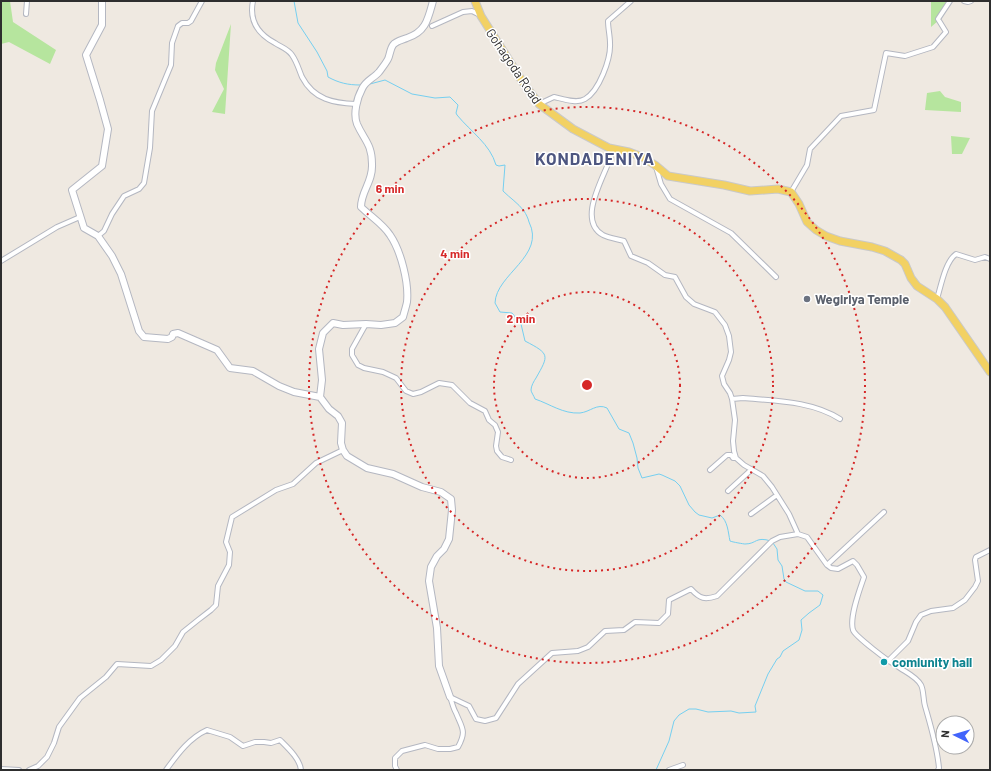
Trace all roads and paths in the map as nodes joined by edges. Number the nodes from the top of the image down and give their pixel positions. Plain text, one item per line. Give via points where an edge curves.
1 (27, 1) edge
2 (102, 1) edge
3 (202, 1) edge
4 (252, 1) edge
5 (433, 1) edge
6 (475, 1) edge
7 (631, 1) edge
8 (950, 1) edge
9 (964, 1) edge
10 (971, 1) edge
11 (26, 14) dead end
12 (481, 16) junction
13 (432, 26) dead end
14 (356, 104) junction
15 (539, 104) junction
16 (608, 148) junction
17 (655, 165) junction
18 (791, 192) junction
19 (80, 217) junction
20 (98, 236) junction
21 (990, 259) edge
22 (1, 261) edge
23 (776, 277) dead end
24 (937, 298) junction
25 (366, 324) junction
26 (990, 372) edge
27 (320, 397) junction
28 (732, 399) junction
29 (840, 418) dead end
30 (343, 450) junction
31 (736, 458) junction
32 (511, 460) dead end
33 (752, 469) junction
34 (710, 470) dead end
35 (728, 491) dead end
36 (777, 495) junction
37 (884, 512) dead end
38 (751, 514) dead end
39 (798, 534) junction
40 (990, 550) edge
41 (827, 564) junction
42 (888, 661) junction
43 (450, 697) junction
44 (684, 765) dead end
45 (1, 769) edge
46 (19, 770) edge
47 (29, 770) edge
48 (166, 770) edge
49 (302, 770) edge
50 (397, 770) edge
51 (670, 770) edge
52 (938, 770) edge

1 - 11 street
2 - 19 street via 102,25 86,55 108,129 102,166 72,190
3 - 20 street via 191,21 178,26 172,43 171,65 152,111 150,148 144,183 139,189 124,196 104,231
4 - 14 street via 251,11 261,34 292,55 309,89 320,97
5 - 14 street via 428,21 417,35 393,45 388,60 361,89
6 - 12 main road, Gohagoda Road
7 - 15 street via 608,21 610,44 606,65 597,87 585,100 573,101 554,97
8 - 18 street via 938,19 946,32 933,47 905,56 886,53 874,110 841,116 810,149 807,165
9 - 10 street
12 - 13 street via 472,11 463,12
12 - 15 main road, Gohagoda Road
14 - 25 street via 356,119 369,144 372,163 371,180 361,200 361,207 389,233 398,248 405,277 407,302 403,318 395,323
15 - 16 main road, Gohagoda Road via 573,130
16 - 17 main road, Gohagoda Road via 629,152
16 - 28 street via 611,156 591,212 594,226 602,235 624,241 631,256 648,263 665,275 675,277 694,304 715,312 725,325 729,336 731,352 722,376
17 - 18 main road, Gohagoda Road via 668,176 675,178 750,191 778,189
17 - 23 street via 661,184 670,199 731,232
18 - 24 main road via 800,204 807,222 816,230 840,241 885,251 903,261 917,286
19 - 20 street via 84,228
19 - 22 street via 57,227
20 - 27 street via 121,274 138,331 144,337 168,339 178,333 217,350 230,368 253,371 294,392
21 - 24 street via 985,257 975,260 956,254 946,270
24 - 26 main road
25 - 27 street via 333,323 323,333 319,349 322,380
25 - 32 street via 352,349 352,355 358,365 396,378 406,391 413,394 439,383 452,385 470,403 485,411 498,432 497,451 502,457
27 - 30 street via 342,423
28 - 29 street via 811,406
28 - 31 street
30 - 43 street via 347,456 367,468 393,474 441,492 451,499 449,539 430,567 429,581 437,628 439,666
30 - 47 street via 316,463 293,484 276,490 232,517 226,542 230,552 229,565 218,586 216,605 183,632 175,646 151,666 117,664 106,677 80,698 59,727 47,756 38,766
31 - 33 street
31 - 34 street via 729,454
33 - 35 street
33 - 36 street via 762,476
36 - 38 street
36 - 39 street
37 - 41 street
39 - 41 street via 806,537
39 - 43 street via 772,541 717,596 707,599 696,595 691,589 669,600 668,614 659,623 635,622 624,630 605,631 588,647 578,651 552,653 518,684 496,718 485,721 476,719 469,706
40 - 42 street via 976,557 978,581 965,600 953,608 921,615 908,641
41 - 42 street via 838,570 853,561 857,565 864,577 851,623 853,632
42 - 52 street via 916,679 921,686 937,751
43 - 50 street via 463,727 458,747 438,749 425,745 402,751 395,758
44 - 51 street
45 - 46 street
48 - 49 street via 180,751 206,730 230,737 243,746 255,742 271,743 280,740 289,748

